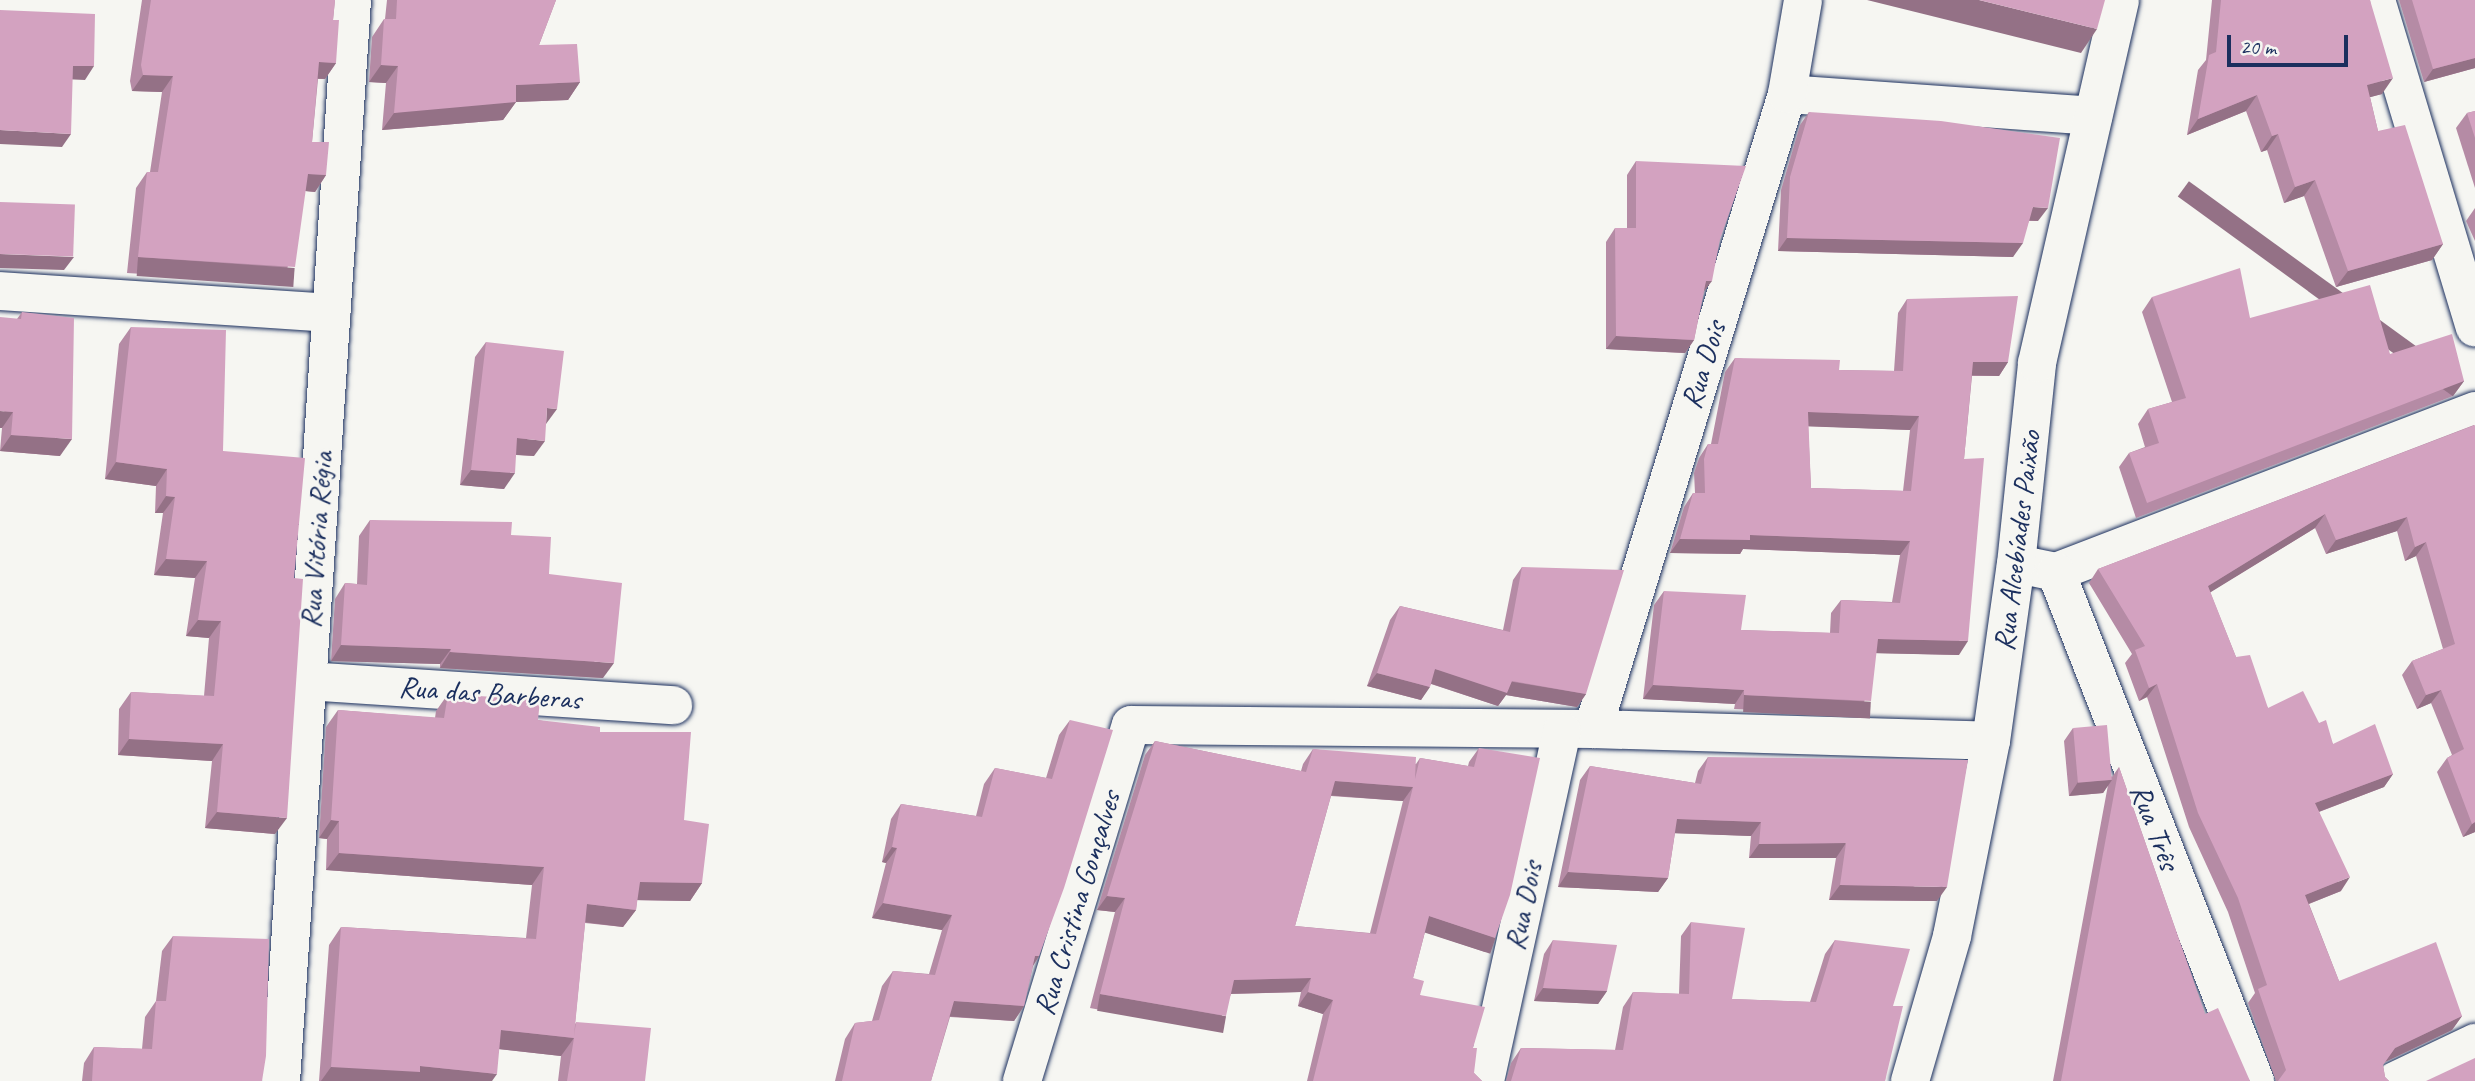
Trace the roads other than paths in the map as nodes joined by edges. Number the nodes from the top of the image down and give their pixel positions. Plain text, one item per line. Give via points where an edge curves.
1 (352, 0) edge
2 (1803, 0) edge
3 (2120, 0) edge
4 (2376, 0) edge
5 (1787, 94) junction
6 (2093, 116) junction
7 (0, 291) edge
8 (331, 313) junction
9 (2475, 327) edge
10 (2475, 411) edge
11 (2017, 564) junction
12 (2056, 572) junction
13 (307, 681) junction
14 (673, 705) dead end
15 (1577, 730) junction
16 (1991, 741) junction
17 (2475, 1043) edge
18 (281, 1081) edge
19 (1022, 1081) edge
20 (1485, 1081) edge
21 (1910, 1081) edge
22 (2255, 1081) edge
23 (2395, 1081) edge

1 - 8 street, Rua Vitória Régia
2 - 5 street, Rua Dois
3 - 6 street, Rua Alcebíades Paixão
4 - 9 street
5 - 6 street
5 - 15 street, Rua Dois
6 - 11 street, Rua Alcebíades Paixão via 2036,363
7 - 8 street
8 - 13 street, Rua Vitória Régia
10 - 12 street
11 - 12 street
11 - 16 street, Rua Alcebíades Paixão
12 - 22 street, Rua Três
13 - 14 street, Rua das Barberas
13 - 18 street, Rua Vitória Régia
15 - 16 street
15 - 19 street, Rua Cristina Gonçalves via 1131,725
15 - 20 street, Rua Dois
16 - 21 street, Rua Alcebíades Paixão via 1952,936
17 - 23 street

